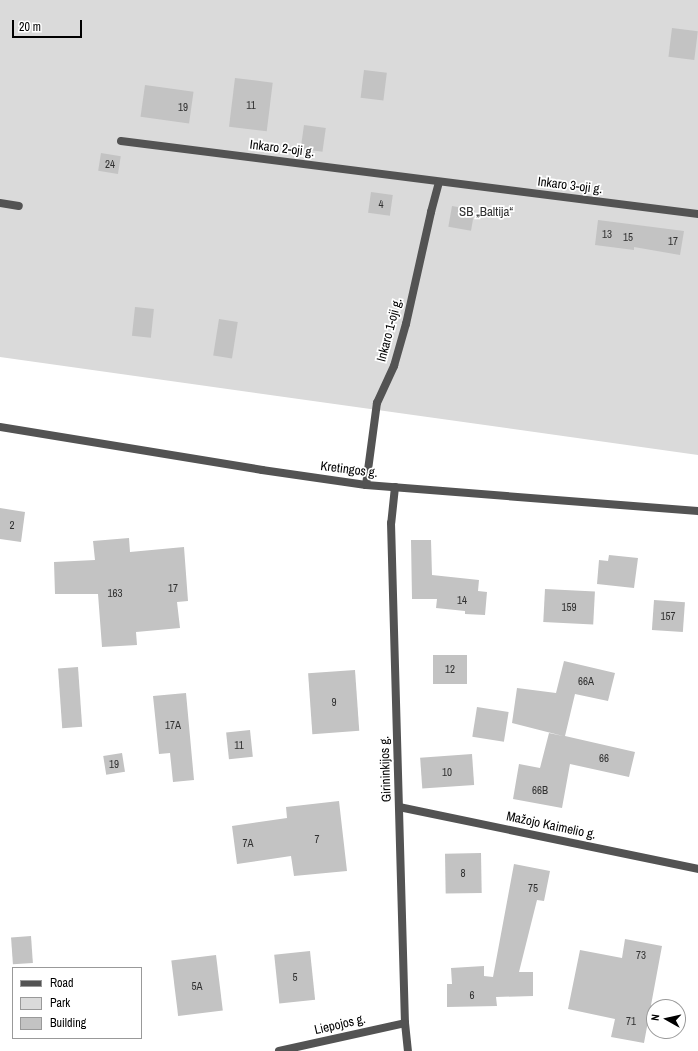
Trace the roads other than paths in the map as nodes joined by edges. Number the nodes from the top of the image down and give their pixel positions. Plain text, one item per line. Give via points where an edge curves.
1 (121, 140) dead end
2 (440, 182) junction
3 (0, 203) edge
4 (19, 206) dead end
5 (698, 214) edge
6 (0, 427) edge
7 (366, 485) junction
8 (395, 487) junction
9 (698, 511) edge
10 (399, 807) junction
11 (698, 869) edge
12 (405, 1023) junction
13 (279, 1051) edge
14 (408, 1051) edge

1 - 2 street, Inkaro 2-oji g.
2 - 5 street, Inkaro 3-oji g.
2 - 7 street, Inkaro 1-oji g. via 430,212 400,345 394,366 377,403
3 - 4 street
6 - 7 street, Kretingos g.
7 - 8 street, Kretingos g.
8 - 9 street, Kretingos g.
8 - 10 street, Girininkijos g. via 391,523
10 - 11 street, Mažojo Kaimelio g.
10 - 12 street, Girininkijos g.
12 - 13 street, Liepojos g.
12 - 14 street, Girininkijos g.

